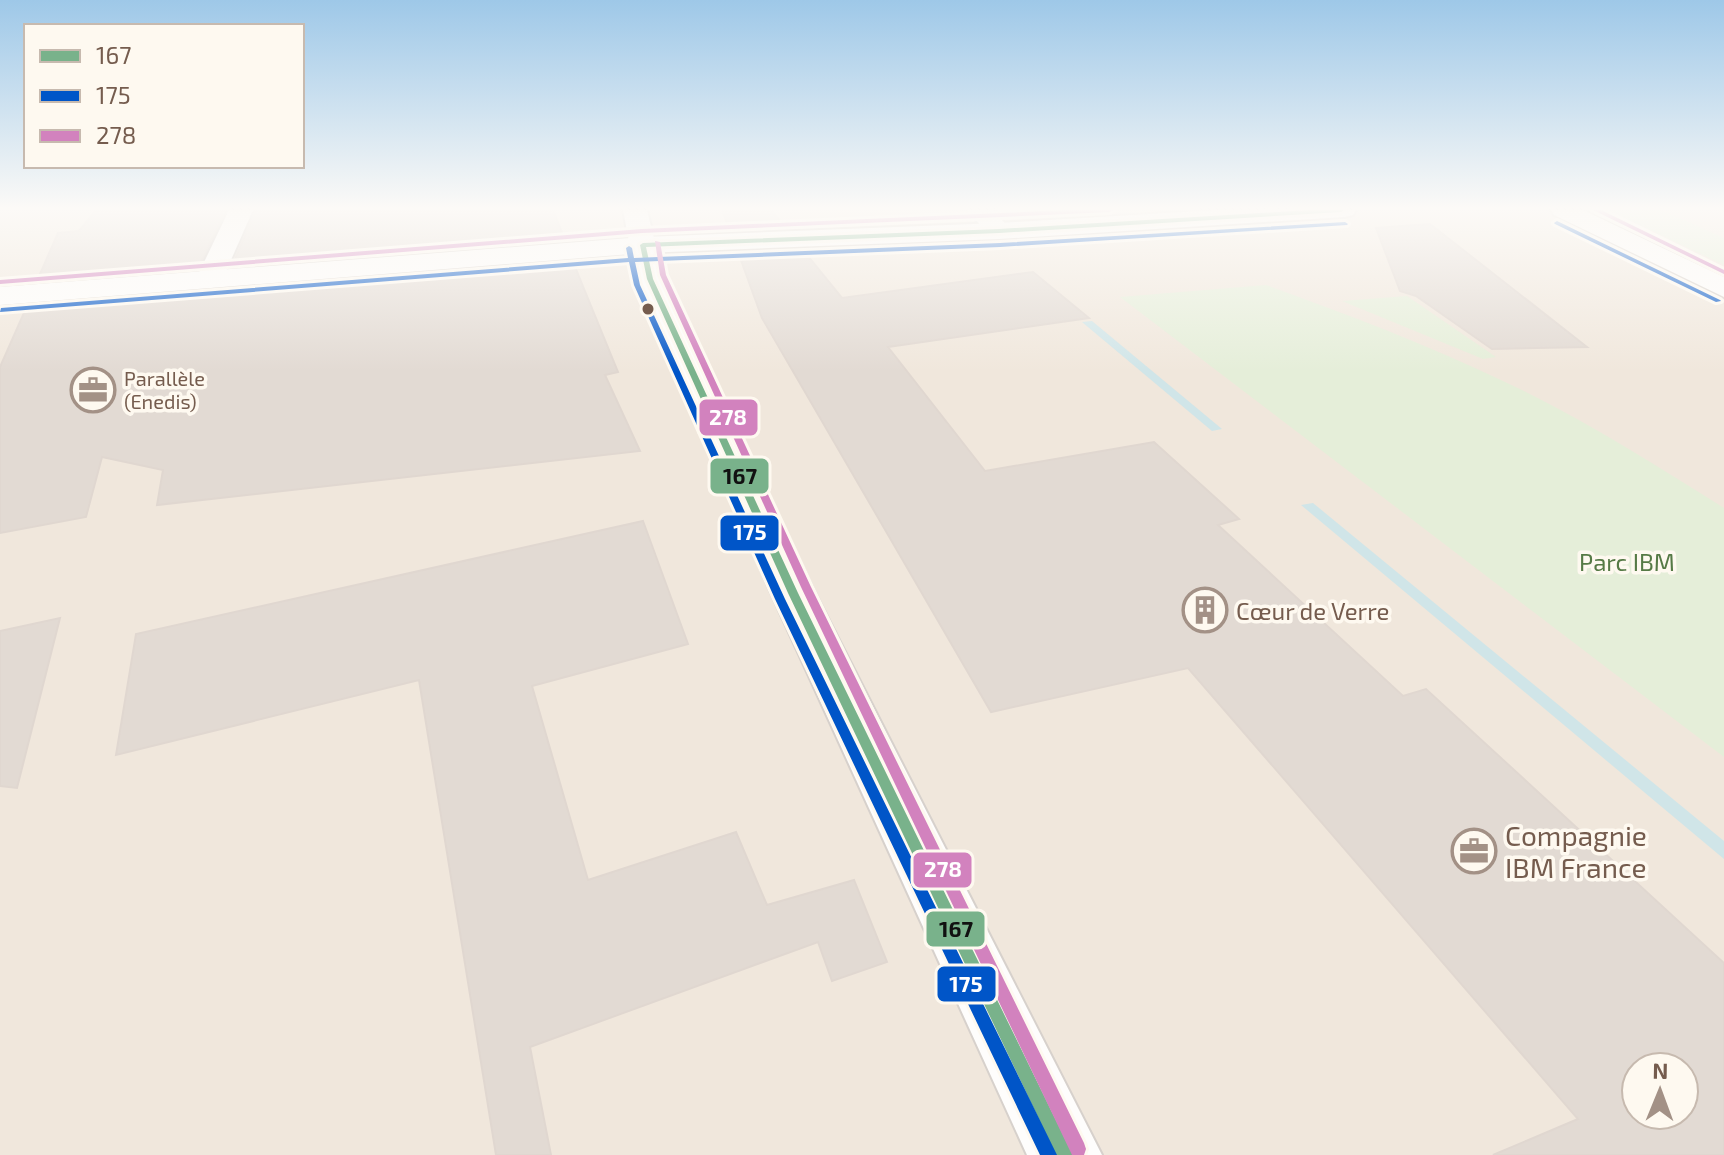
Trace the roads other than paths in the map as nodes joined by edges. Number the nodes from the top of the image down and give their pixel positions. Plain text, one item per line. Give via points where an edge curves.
1 (217, 264) edge
2 (402, 264) edge
3 (647, 264) edge
4 (1674, 264) edge
5 (210, 279) junction
6 (1724, 288) edge
7 (0, 296) edge
8 (1065, 1155) edge

1 - 5 street
2 - 5 street
3 - 8 street via 793,593
4 - 6 street
5 - 7 street

